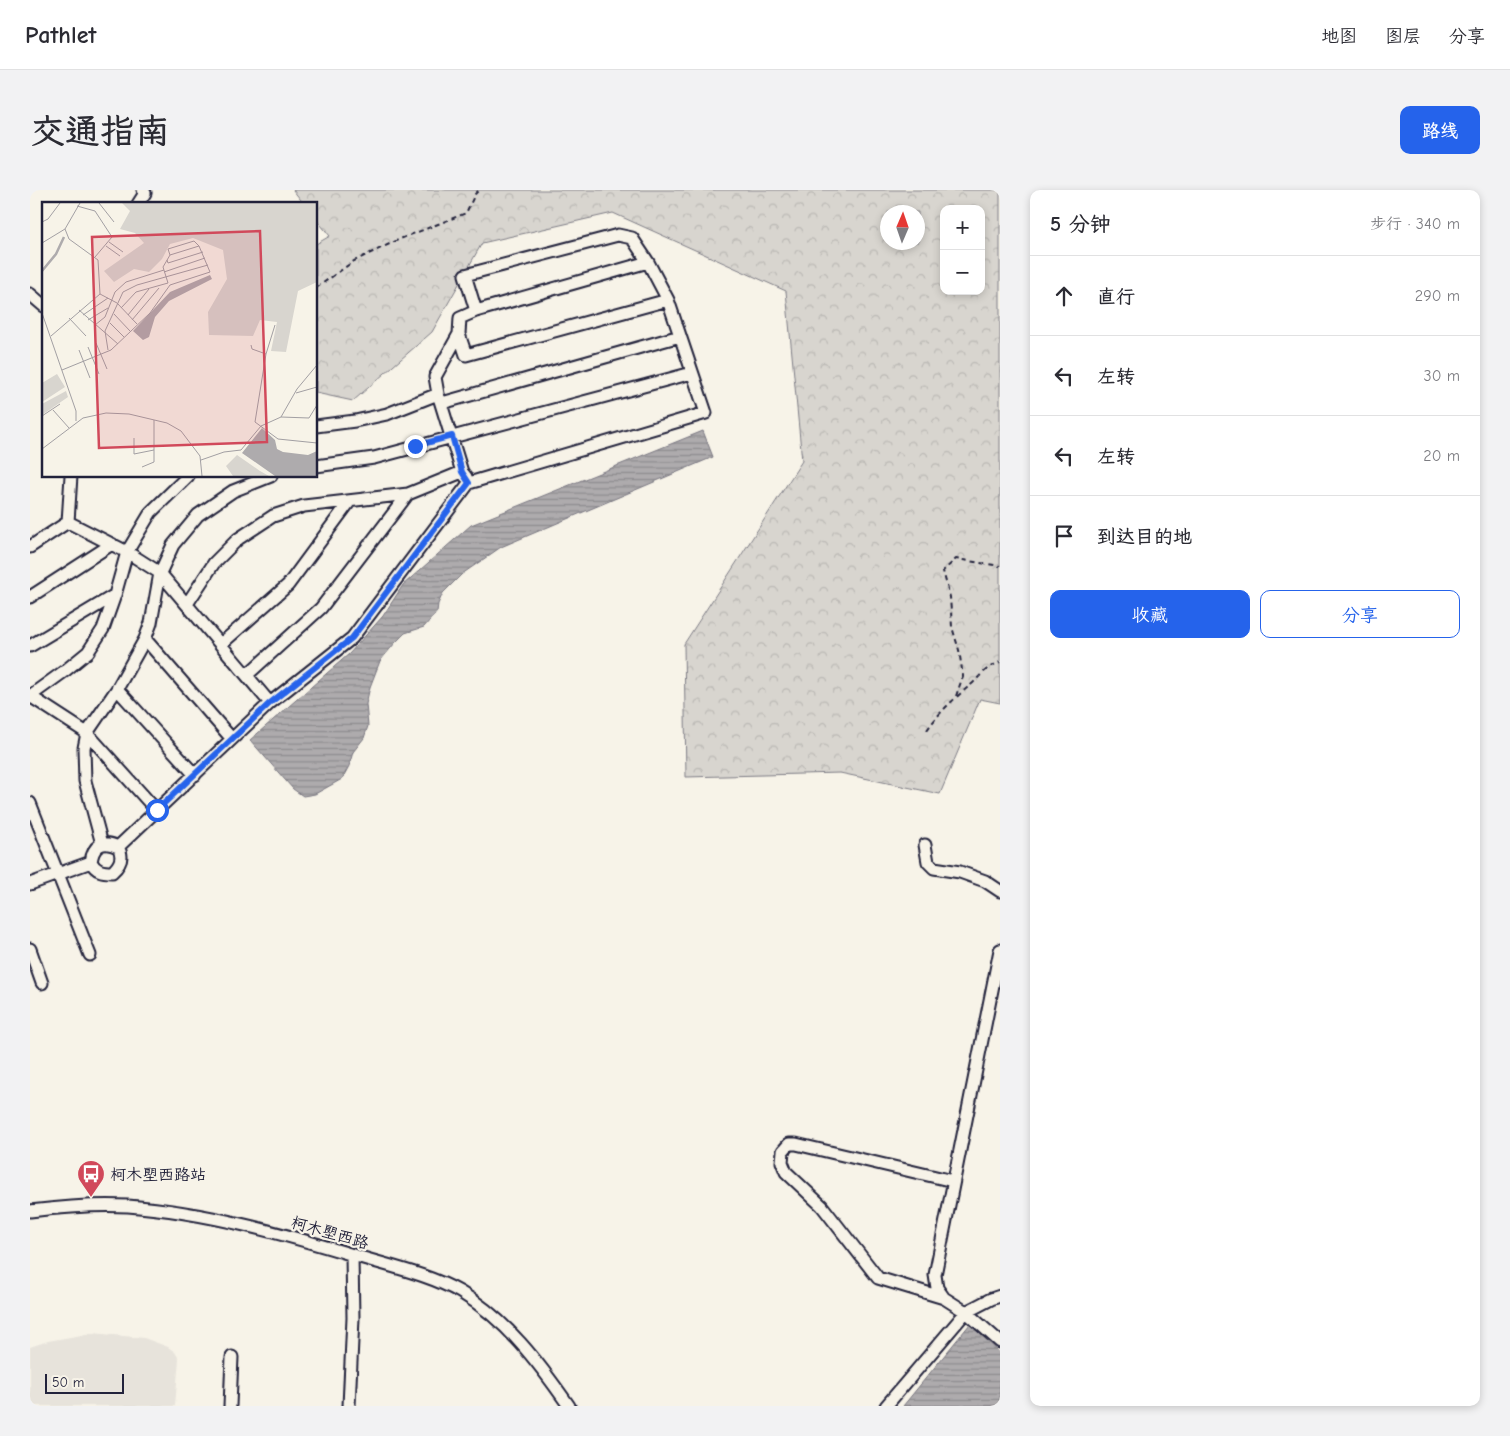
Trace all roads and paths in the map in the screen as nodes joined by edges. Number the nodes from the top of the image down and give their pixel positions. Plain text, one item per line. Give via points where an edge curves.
1 (143, 190) edge
2 (479, 190) edge
3 (139, 202) edge
4 (648, 262) junction
5 (318, 287) edge
6 (30, 294) edge
7 (668, 300) junction
8 (42, 304) edge
9 (476, 311) junction
10 (459, 334) junction
11 (680, 336) junction
12 (692, 373) junction
13 (440, 399) junction
14 (318, 426) edge
15 (452, 436) junction
16 (318, 466) edge
17 (462, 472) junction
18 (71, 478) edge
19 (186, 478) edge
20 (266, 478) edge
21 (469, 483) junction
22 (408, 494) junction
23 (350, 501) junction
24 (68, 522) junction
25 (112, 544) junction
26 (30, 547) edge
27 (127, 552) junction
28 (1000, 566) edge
29 (160, 573) junction
30 (116, 595) junction
31 (30, 597) edge
32 (187, 604) junction
33 (145, 640) junction
34 (221, 644) junction
35 (30, 646) edge
36 (1000, 662) edge
37 (246, 674) junction
38 (117, 689) junction
39 (956, 696) junction
40 (270, 703) junction
41 (927, 730) dead end
42 (87, 733) junction
43 (232, 739) junction
44 (194, 775) junction
45 (30, 803) edge
46 (157, 810) junction
47 (102, 844) junction
48 (925, 845) dead end
49 (118, 847) junction
50 (90, 862) junction
51 (57, 875) junction
52 (30, 884) edge
53 (1000, 892) edge
54 (30, 949) edge
55 (1000, 950) edge
56 (90, 955) dead end
57 (42, 983) dead end
58 (953, 1182) junction
59 (30, 1211) edge
60 (352, 1255) junction
61 (1000, 1296) edge
62 (944, 1298) junction
63 (966, 1312) junction
64 (1000, 1342) edge
65 (232, 1358) dead end
66 (230, 1406) edge
67 (348, 1406) edge
68 (569, 1406) edge
69 (886, 1406) edge

1 - 3 street via 145,193
2 - 5 path via 466,212 354,261
4 - 7 street
4 - 9 street
4 - 9 street via 632,238 618,235 466,275
6 - 8 street
7 - 10 street via 466,355
7 - 11 street
9 - 10 street via 460,318
10 - 13 street via 435,377
11 - 12 street
11 - 13 street
12 - 15 street
12 - 21 street via 706,413
13 - 14 street via 388,414
13 - 15 street
15 - 16 street via 374,458
15 - 17 street
17 - 21 street
17 - 22 street
18 - 24 street
19 - 27 street via 151,512
20 - 29 street via 233,491 198,515 173,545
21 - 40 street via 352,638
22 - 23 street
22 - 37 street via 321,608
23 - 32 street via 304,506 273,516 238,539 214,563
23 - 34 street via 288,585
24 - 25 street
24 - 26 street
25 - 27 street
25 - 31 street
27 - 29 street
27 - 30 street
28 - 39 path via 956,559 943,571 963,676
29 - 32 street
29 - 33 street
30 - 35 street
30 - 42 street via 103,629 88,652 30,696
32 - 34 street
33 - 38 street
33 - 43 street
34 - 37 street
36 - 39 path via 989,666
37 - 40 street
38 - 42 street
38 - 44 street
39 - 41 path
40 - 43 street
42 - 46 street
42 - 47 street via 85,780
43 - 44 street
44 - 46 street
45 - 51 street
46 - 49 street
47 - 49 street
47 - 50 street via 92,853
48 - 53 street via 928,862 934,868 960,872 985,881
49 - 50 street via 121,858 119,866 112,872 95,869
50 - 51 street
51 - 52 street
51 - 56 street
54 - 57 street
55 - 58 street
58 - 62 street via 935,1275 936,1288
58 - 62 street via 796,1144 788,1144 783,1151 782,1162 786,1172 822,1206 878,1278
59 - 60 street, 柯木塱西路 via 98,1206 176,1211 232,1222
60 - 67 street via 353,1318
60 - 68 street, 柯木塱西路 via 425,1277 474,1302 529,1352
61 - 63 street
62 - 63 street
63 - 64 street
63 - 69 street
65 - 66 street

